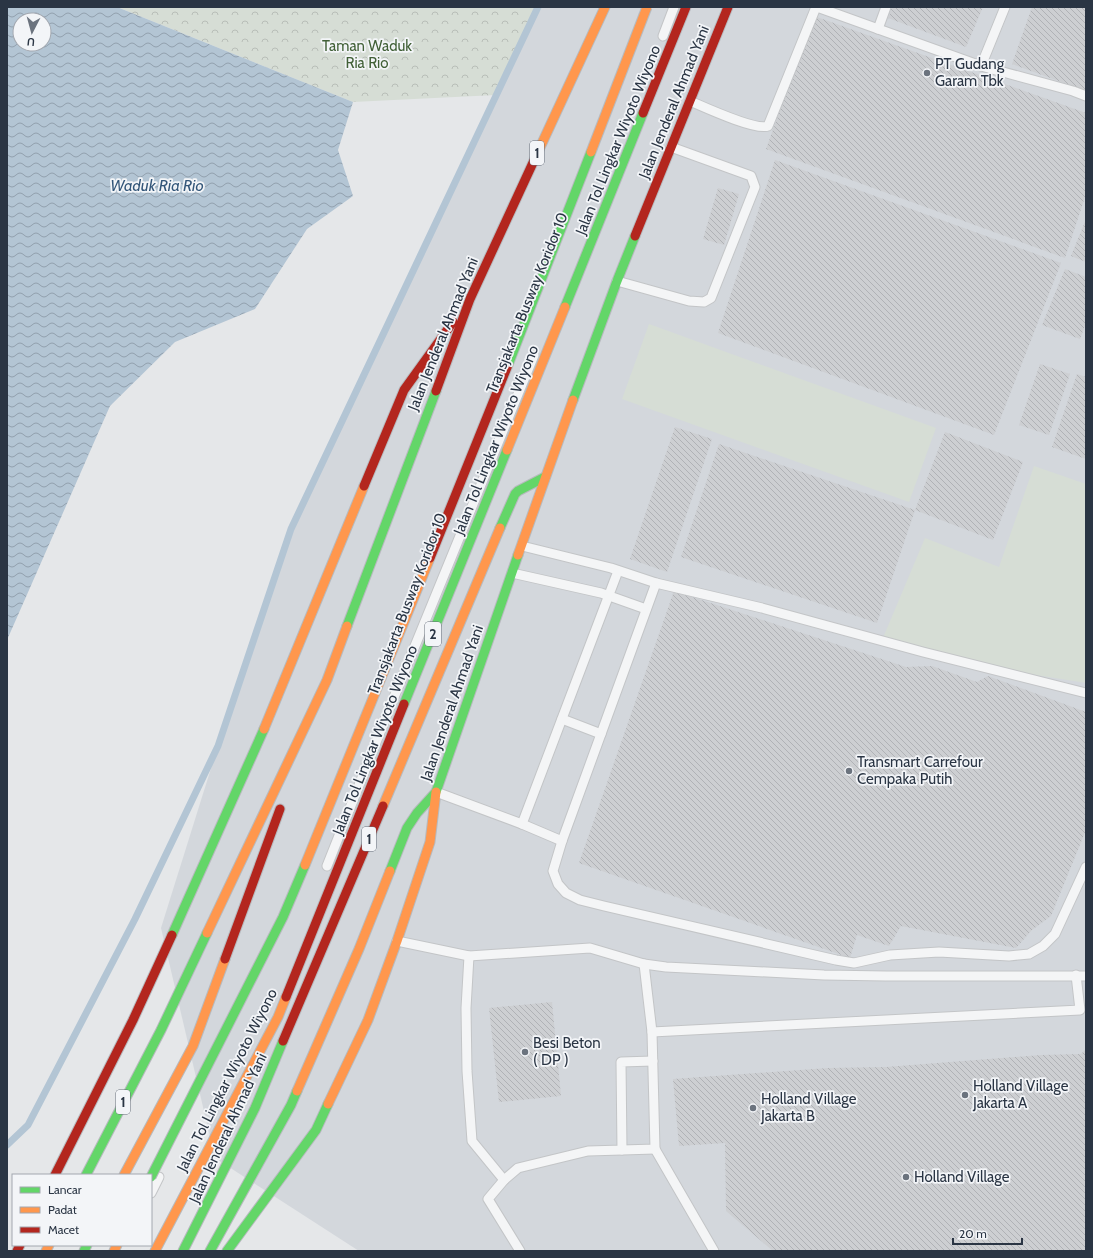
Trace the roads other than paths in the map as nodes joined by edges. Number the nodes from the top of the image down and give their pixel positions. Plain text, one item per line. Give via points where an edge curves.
1 (605, 7) edge
2 (648, 7) edge
3 (674, 7) edge
4 (686, 7) edge
5 (728, 7) edge
6 (816, 7) edge
7 (886, 7) edge
8 (1005, 7) edge
9 (843, 11) edge
10 (878, 29) junction
11 (660, 42) dead end
12 (981, 66) junction
13 (1086, 96) edge
14 (690, 101) junction
15 (670, 147) junction
16 (617, 281) junction
17 (470, 299) junction
18 (537, 347) dead end
19 (545, 477) junction
20 (522, 546) junction
21 (618, 571) junction
22 (512, 572) junction
23 (656, 583) junction
24 (609, 596) junction
25 (646, 609) junction
26 (327, 680) junction
27 (1086, 694) edge
28 (562, 719) junction
29 (601, 734) junction
30 (294, 770) dead end
31 (436, 792) junction
32 (284, 800) dead end
33 (522, 824) junction
34 (562, 841) junction
35 (1086, 868) edge
36 (323, 877) dead end
37 (398, 941) junction
38 (469, 956) junction
39 (644, 964) junction
40 (1076, 975) junction
41 (1086, 976) edge
42 (652, 1032) junction
43 (245, 1060) dead end
44 (653, 1061) junction
45 (655, 1149) junction
46 (622, 1150) junction
47 (56, 1174) edge
48 (87, 1174) edge
49 (125, 1174) edge
50 (152, 1175) edge
51 (504, 1180) junction
52 (152, 1191) edge
53 (152, 1243) edge
54 (155, 1251) edge
55 (183, 1251) edge
56 (210, 1251) edge
57 (227, 1251) edge
58 (520, 1251) edge
59 (714, 1251) edge

1 - 17 highway, Jalan Jenderal Ahmad Yani / 1
2 - 50 highway, Jalan Tol Lingkar Wiyoto Wiyono / 2, bridge via 481,435 283,917
2 - 52 lane, Transjakarta Busway Koridor 10 via 411,589 318,844 251,998
3 - 11 lane
4 - 54 highway, Jalan Tol Lingkar Wiyoto Wiyono / 2 via 278,1017
5 - 14 highway, Jalan Jenderal Ahmad Yani / 1
6 - 9 lane
6 - 14 lane via 768,126 747,124
7 - 10 lane
8 - 12 lane
9 - 10 lane
10 - 12 lane
12 - 13 lane
14 - 15 highway, Jalan Jenderal Ahmad Yani / 1
15 - 16 highway, Jalan Jenderal Ahmad Yani / 1
15 - 16 lane via 751,176 755,187 711,298 704,302 689,301
16 - 19 highway, Jalan Jenderal Ahmad Yani / 1
17 - 26 highway, Jalan Jenderal Ahmad Yani / 1
17 - 47 highway via 404,390 252,758 133,1020
18 - 36 lane, Transjakarta Busway Koridor 10
19 - 20 highway, Jalan Jenderal Ahmad Yani / 1
19 - 55 highway, Jalan Jenderal Ahmad Yani / 1 via 518,490 515,494 255,1108
20 - 21 lane
20 - 22 highway, Jalan Jenderal Ahmad Yani / 1
21 - 23 lane
21 - 24 lane
22 - 24 lane
22 - 31 highway, Jalan Jenderal Ahmad Yani / 1
23 - 25 lane
23 - 27 lane via 762,608
24 - 25 lane
24 - 28 lane
25 - 29 lane
26 - 30 highway, Jalan Jenderal Ahmad Yani / 1
26 - 48 highway, Jalan Jenderal Ahmad Yani / 1 via 162,1030
28 - 29 lane
28 - 33 lane
29 - 34 lane
31 - 33 lane
31 - 37 highway via 430,842
31 - 56 highway, Jalan Jenderal Ahmad Yani / 1 via 407,828 359,949 291,1105
32 - 49 highway via 194,1046
33 - 34 lane
34 - 35 lane via 553,871 558,884 566,893 580,900 854,963 890,955 939,952 1009,956 1029,954 1043,946 1055,934
37 - 38 lane
37 - 57 highway via 368,1020 316,1130
38 - 39 lane via 590,948
38 - 51 lane via 466,1016 472,1141
39 - 40 lane via 666,968 824,975
39 - 42 lane
40 - 41 lane
40 - 42 lane via 1080,1010
42 - 44 lane
43 - 53 lane
44 - 45 lane
44 - 46 lane via 622,1062
45 - 46 lane
45 - 59 lane
46 - 51 lane via 588,1151 518,1168
51 - 58 lane via 488,1199

